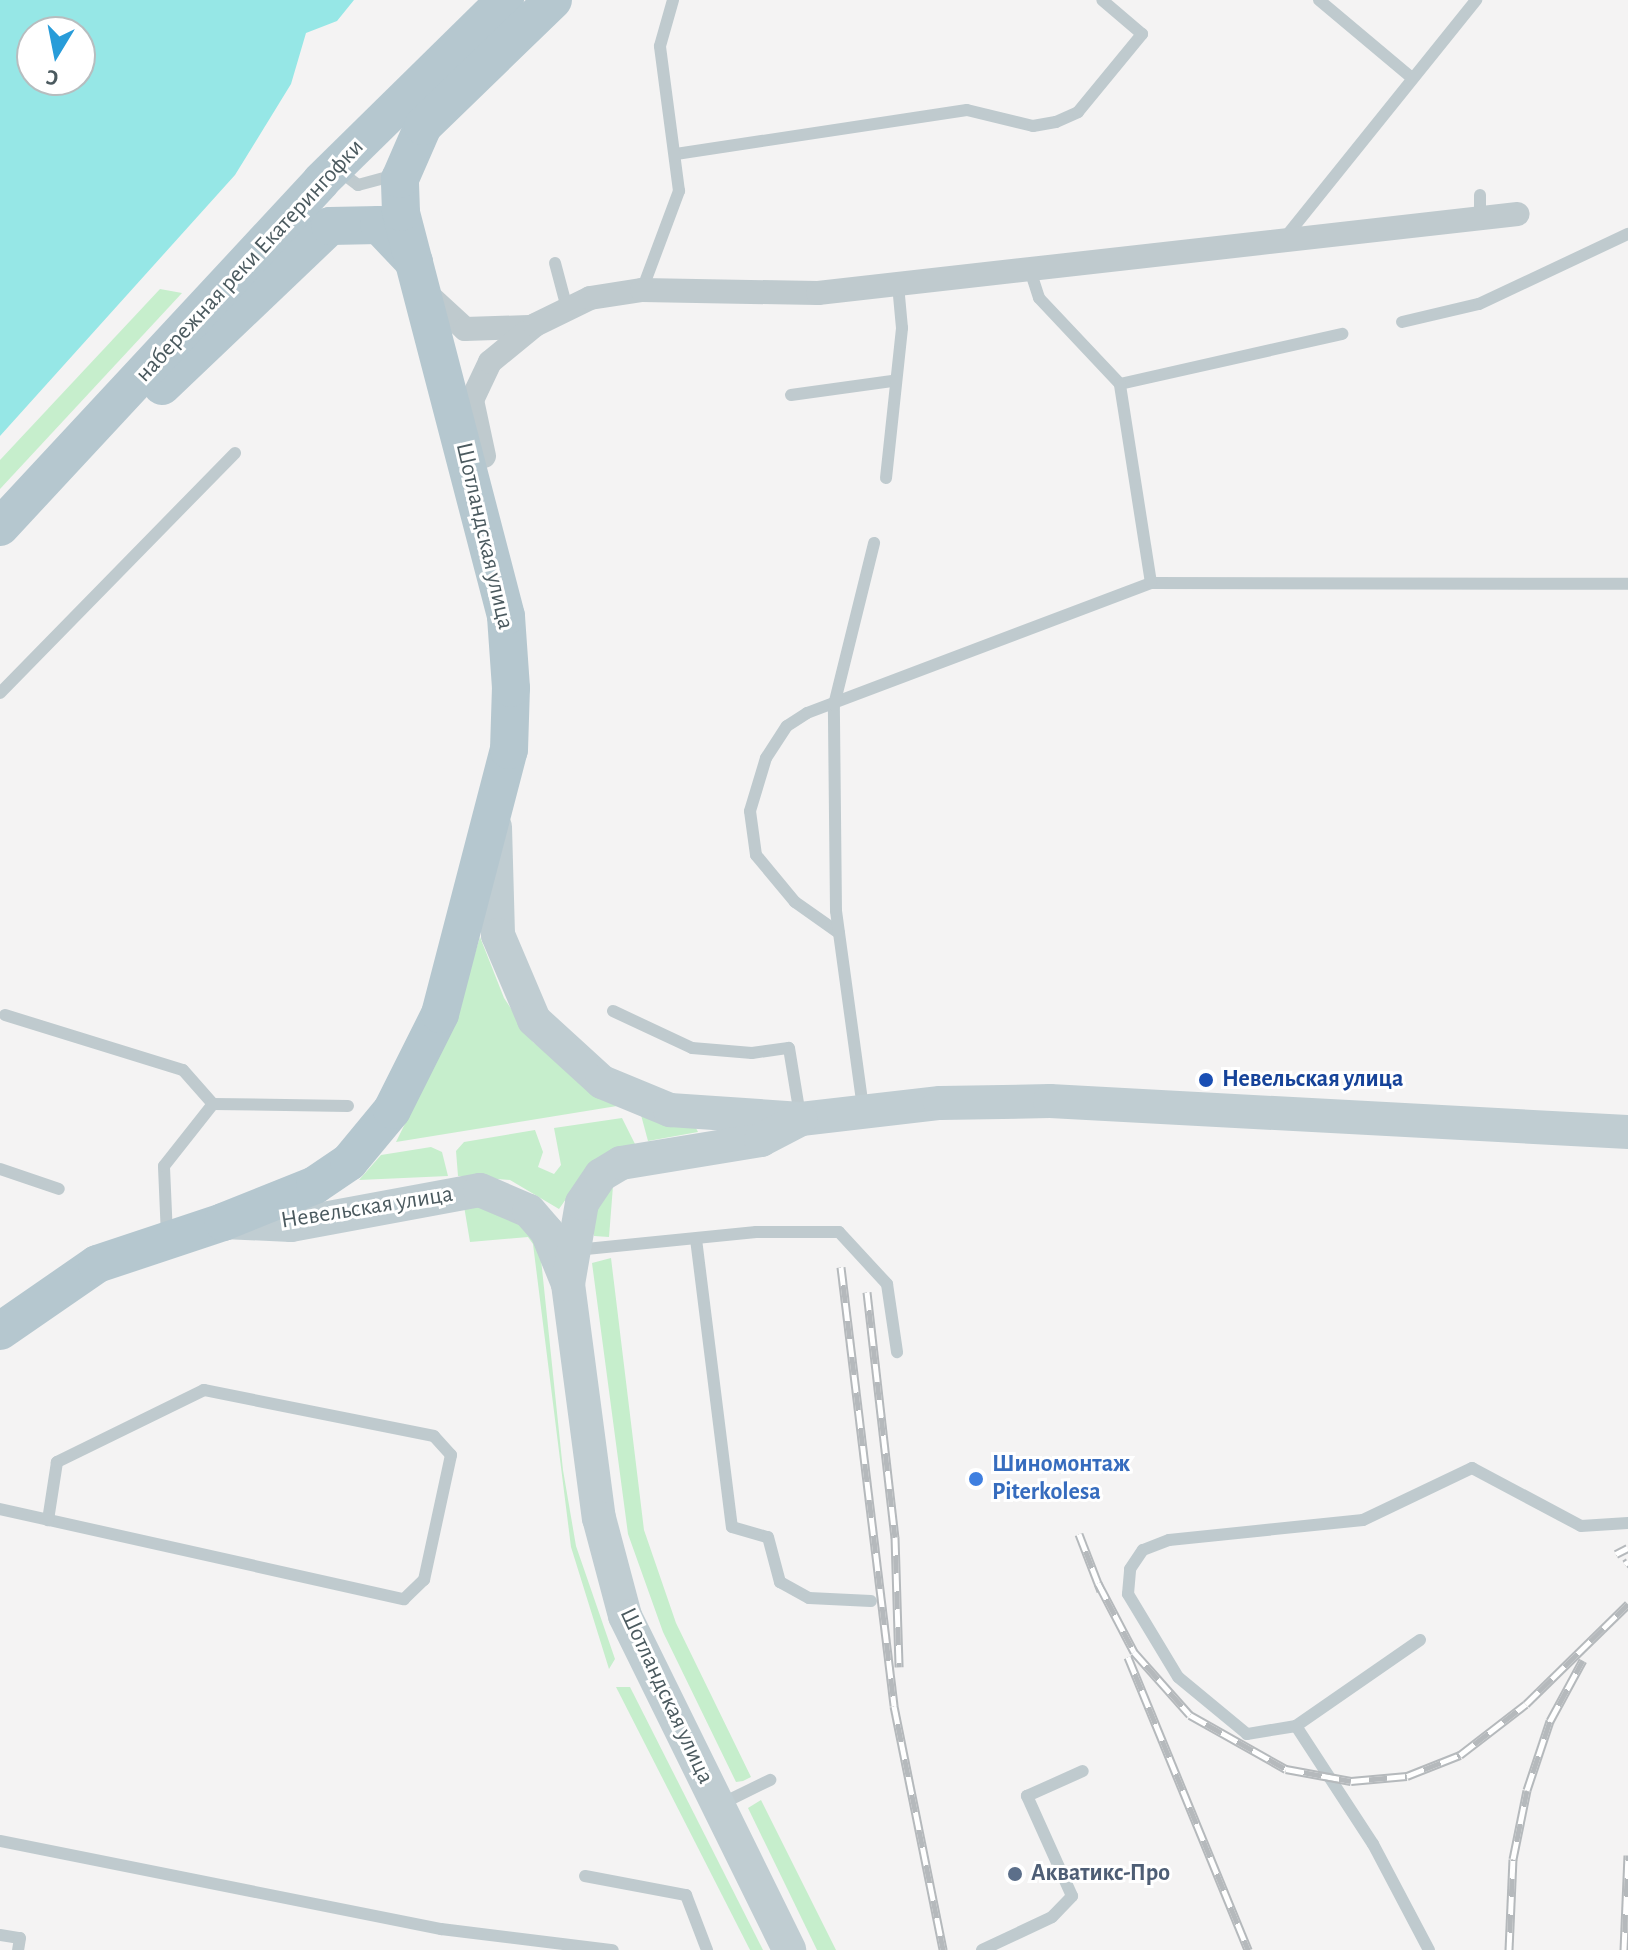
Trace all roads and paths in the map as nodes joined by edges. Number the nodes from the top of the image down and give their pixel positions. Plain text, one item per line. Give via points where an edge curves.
1 (505, 0) edge
2 (553, 0) edge
3 (673, 0) edge
4 (1102, 0) edge
5 (1319, 0) edge
6 (1476, 0) edge
7 (1412, 78) junction
8 (676, 154) junction
9 (335, 167) junction
10 (403, 168) junction
11 (1518, 214) dead end
12 (1628, 234) edge
13 (1284, 239) junction
14 (555, 263) dead end
15 (1030, 270) junction
16 (417, 274) junction
17 (898, 285) junction
18 (642, 290) junction
19 (567, 308) junction
20 (1402, 322) dead end
21 (535, 325) junction
22 (1342, 334) dead end
23 (892, 381) junction
24 (1120, 384) junction
25 (791, 395) dead end
26 (102, 423) junction
27 (235, 453) dead end
28 (886, 478) dead end
29 (485, 521) junction
30 (0, 527) edge
31 (874, 543) dead end
32 (1151, 583) junction
33 (1628, 584) edge
34 (0, 693) edge
35 (834, 705) junction
36 (495, 815) junction
37 (839, 933) junction
38 (613, 1011) dead end
39 (5, 1015) dead end
40 (213, 1104) junction
41 (348, 1106) dead end
42 (863, 1111) junction
43 (801, 1119) junction
44 (1628, 1132) edge
45 (0, 1169) edge
46 (59, 1189) dead end
47 (223, 1222) junction
48 (167, 1236) junction
49 (696, 1239) junction
50 (573, 1250) junction
51 (568, 1284) junction
52 (0, 1331) edge
53 (897, 1352) dead end
54 (0, 1509) edge
55 (48, 1520) junction
56 (1628, 1523) edge
57 (871, 1601) dead end
58 (1420, 1640) dead end
59 (1296, 1726) junction
60 (1083, 1771) dead end
61 (770, 1780) dead end
62 (718, 1806) junction
63 (0, 1841) edge
64 (585, 1876) dead end
65 (0, 1935) edge
66 (18, 1950) edge
67 (613, 1950) edge
68 (707, 1950) edge
69 (789, 1950) edge
70 (982, 1950) edge
71 (1429, 1950) edge

1 - 9 main road, набережная реки Екатерингофки
2 - 10 main road via 423,126
3 - 8 lane via 660,46
4 - 8 lane via 1142,34 1078,112 1056,122 1033,126 967,110
5 - 7 lane
6 - 7 lane
7 - 13 lane
8 - 18 lane via 679,191
9 - 10 lane via 358,185 374,185
9 - 26 main road, набережная реки Екатерингофки
10 - 16 main road, Шотландская улица via 399,195
11 - 13 street via 1480,206
12 - 20 lane via 1479,304
13 - 15 street
14 - 19 lane
15 - 17 street
15 - 24 lane via 1039,298
16 - 21 street via 465,329 481,334
16 - 26 main road via 379,225 330,226 156,393
16 - 29 main road, Шотландская улица
17 - 18 street via 732,296
17 - 23 lane via 902,328
18 - 19 street
19 - 21 street
21 - 29 street via 490,362 476,384
22 - 24 lane
23 - 25 lane
23 - 28 lane
24 - 32 lane
26 - 30 main road, набережная реки Екатерингофки
27 - 34 lane
29 - 36 main road, Шотландская улица via 506,616 511,688 509,750
31 - 35 lane
32 - 33 lane
32 - 35 lane
35 - 37 lane
35 - 37 lane via 787,726 766,758 750,811 756,855 795,902
36 - 43 street via 494,900 509,974 564,1054 602,1082 670,1110
36 - 47 main road, Шотландская улица via 477,854 440,1014 392,1110 357,1154 326,1178
37 - 42 lane
38 - 43 lane via 692,1048 752,1053 789,1048
39 - 40 lane via 183,1070
40 - 41 lane
40 - 48 lane via 164,1166
42 - 43 street
42 - 44 street via 1050,1101
43 - 50 street via 761,1140 621,1163 589,1189
45 - 46 lane
47 - 48 main road, Невельская улица
47 - 51 street, Невельская улица via 291,1225 480,1190 529,1211
48 - 52 main road, Невельская улица via 97,1264
49 - 50 lane
49 - 53 lane via 839,1232 887,1284
49 - 57 lane via 732,1527 768,1537 780,1582 799,1593
50 - 51 street
51 - 62 street, Шотландская улица via 599,1518 625,1616
54 - 55 lane
55 - 55 lane via 404,1599 424,1580 451,1455 434,1436 204,1390 57,1462
56 - 59 lane via 1581,1526 1472,1468 1338,1527 1169,1540 1143,1550 1130,1569 1128,1594 1178,1677 1247,1734
58 - 59 lane
59 - 71 lane via 1373,1844
60 - 70 lane via 1027,1796 1072,1896 1052,1917
61 - 62 lane
62 - 69 street, Шотландская улица
63 - 67 lane via 441,1929
64 - 68 lane via 686,1895
65 - 66 lane via 20,1938

